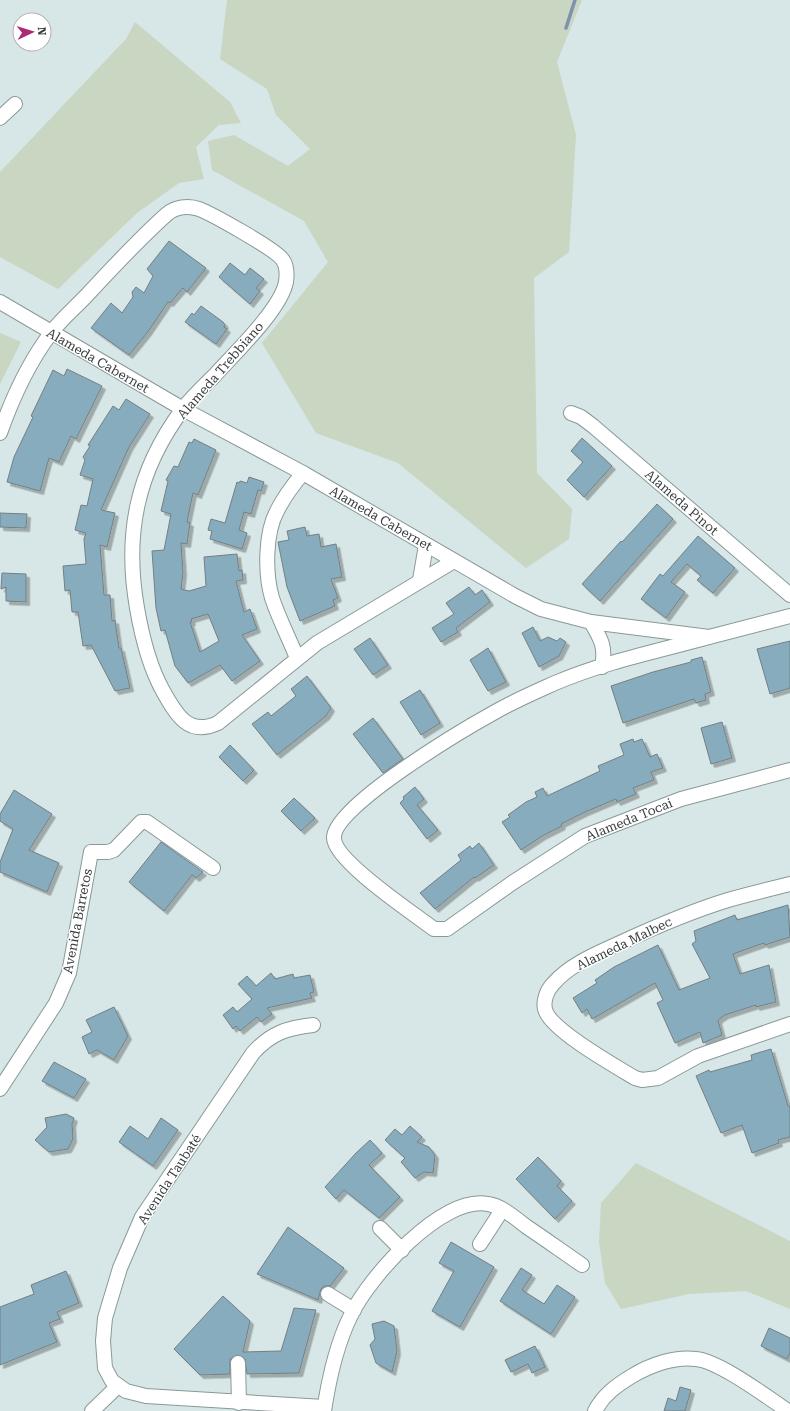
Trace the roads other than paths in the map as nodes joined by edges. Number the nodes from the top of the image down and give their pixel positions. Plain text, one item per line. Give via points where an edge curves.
1 (14, 104) dead end
2 (0, 118) edge
3 (0, 302) edge
4 (51, 332) junction
5 (183, 409) junction
6 (571, 413) dead end
7 (0, 433) edge
8 (303, 472) junction
9 (426, 545) junction
10 (454, 561) junction
11 (420, 580) junction
12 (790, 595) edge
13 (790, 616) edge
14 (592, 622) junction
15 (709, 637) junction
16 (297, 658) junction
17 (602, 667) junction
18 (790, 770) edge
19 (213, 868) dead end
20 (790, 884) edge
21 (790, 1024) edge
22 (313, 1025) dead end
23 (0, 1090) edge
24 (502, 1210) junction
25 (380, 1228) dead end
26 (480, 1244) dead end
27 (402, 1250) junction
28 (582, 1265) dead end
29 (328, 1294) dead end
30 (354, 1310) junction
31 (238, 1363) dead end
32 (118, 1386) junction
33 (188, 1400) junction
34 (239, 1403) junction
35 (324, 1409) edge
36 (92, 1411) edge
37 (206, 1411) edge
38 (595, 1411) edge
39 (788, 1411) edge

1 - 2 street
3 - 4 street, Alameda Cabernet
4 - 5 street, Alameda Cabernet
4 - 5 street, Alameda Trebbiano via 149,230 170,211 180,207 198,209 273,249 283,259 286,269 286,284 280,296 270,313
4 - 7 street, Alameda Trebbiano via 16,393
5 - 8 street, Alameda Cabernet
5 - 16 street, Alameda Trebbiano via 158,448 145,475 131,544 134,593 142,637 159,683 175,713 197,728 207,728 218,723
6 - 12 street, Alameda Pinot via 593,426
8 - 9 street, Alameda Cabernet
8 - 16 street via 287,492 276,512 269,537 268,568 272,598
9 - 10 street, Alameda Cabernet
9 - 11 street
10 - 11 street, Alameda Trebbiano
10 - 14 street, Alameda Cabernet via 541,609
11 - 16 street, Alameda Trebbiano
13 - 15 street, Alameda Cabernet
14 - 15 street, Alameda Cabernet
14 - 17 street via 604,644
15 - 17 street, Alameda Tocai
17 - 18 street, Alameda Tocai via 556,683 496,711 370,792 336,826 333,838 336,848 347,861 423,922 434,929 446,929 586,836 681,799
19 - 23 street, Avenida Barretos via 147,822 141,822 114,850 90,853 69,973 56,1003
20 - 21 street, Alameda Malbec via 728,900 671,920 598,953 566,972 552,985 546,994 545,1009 548,1018 563,1033 642,1080 658,1078 698,1056
22 - 32 street, Avenida Taubaté via 293,1027 278,1033 264,1041 253,1053 142,1217 120,1268 106,1318 103,1341 104,1368
24 - 26 street
24 - 27 street via 487,1203 463,1205 443,1215 415,1236
24 - 28 street
25 - 27 street
27 - 30 street via 366,1290
29 - 30 street
30 - 35 street via 336,1354
31 - 34 street
32 - 33 street, Avenida Taubaté via 126,1391 146,1396
32 - 36 street
33 - 34 street, Avenida Taubaté
33 - 37 street
34 - 35 street, Avenida Taubaté
38 - 39 street via 602,1398 618,1384 640,1371 668,1361 696,1359 715,1365

